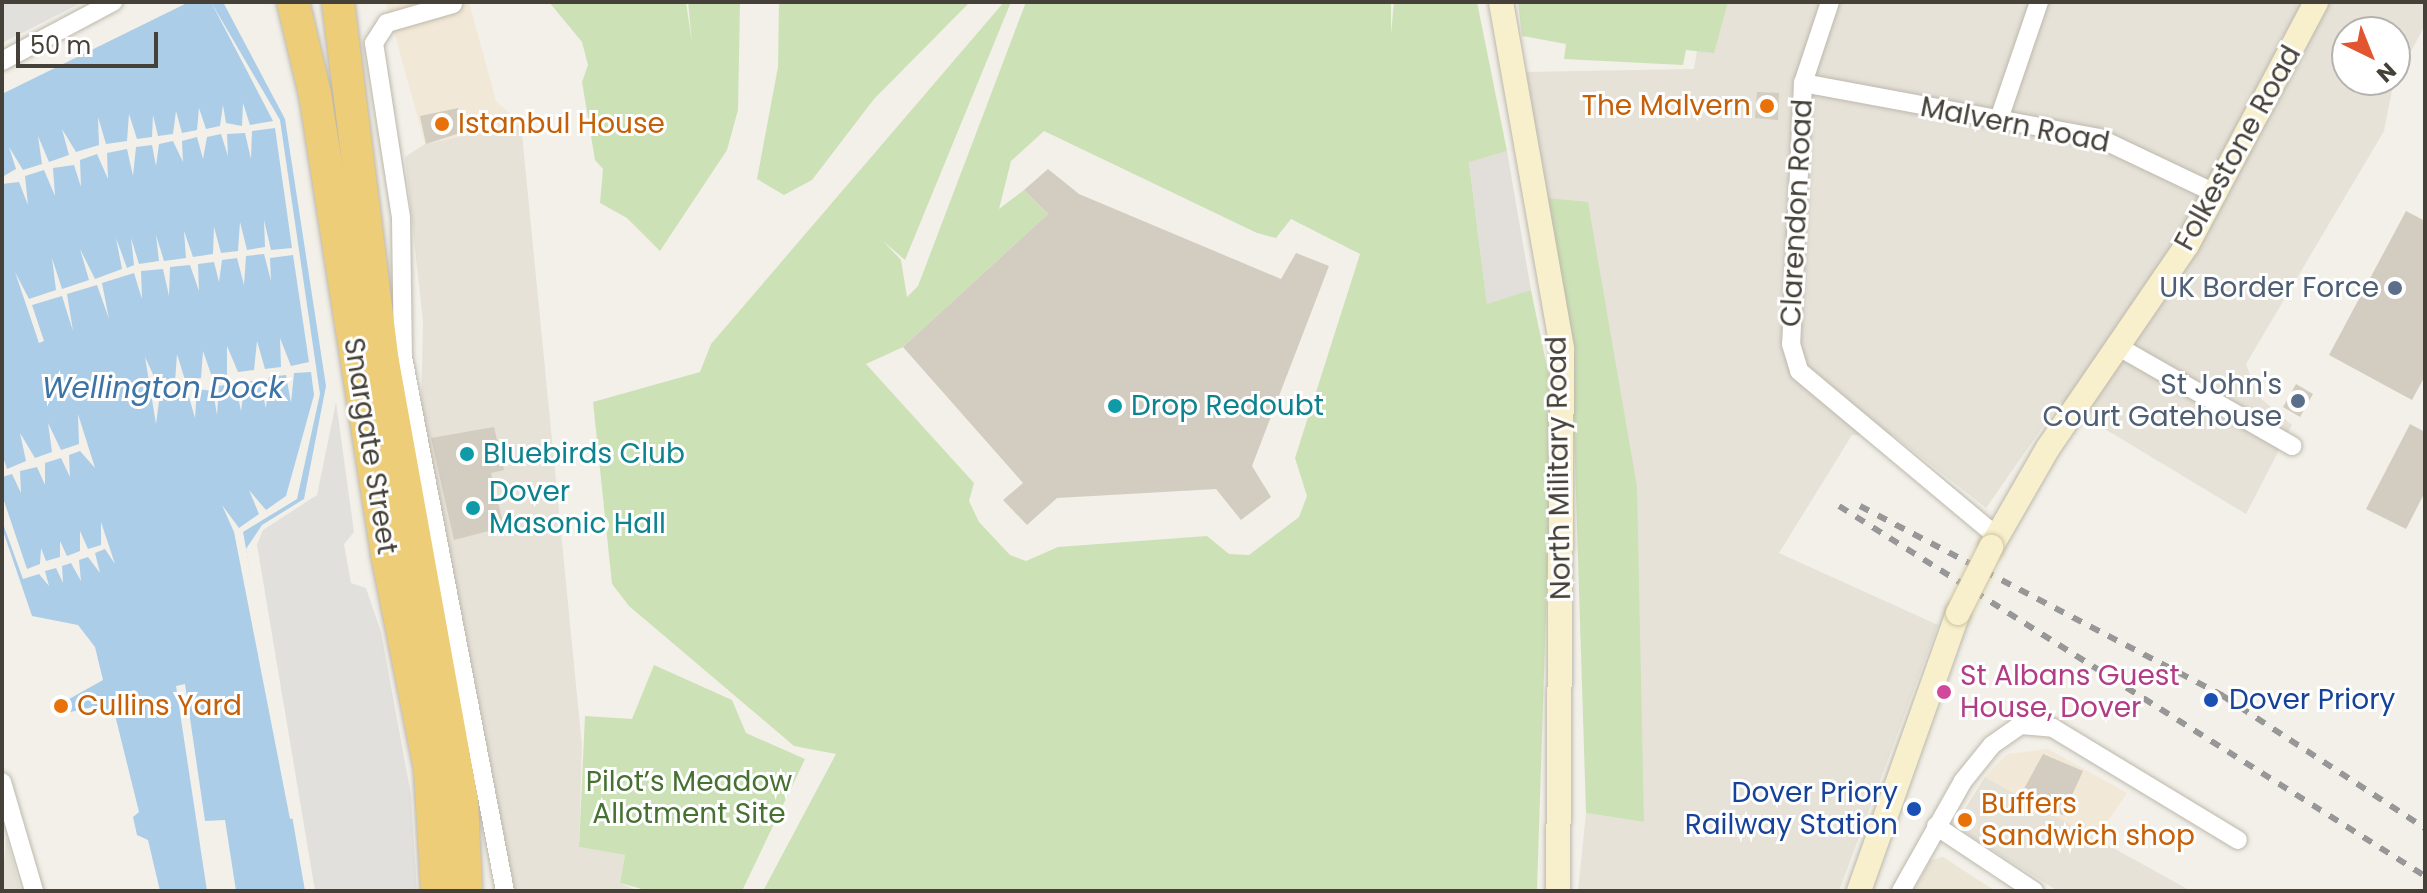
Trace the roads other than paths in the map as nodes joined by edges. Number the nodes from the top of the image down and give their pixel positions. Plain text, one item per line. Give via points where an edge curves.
1 (113, 2) edge
2 (293, 2) edge
3 (338, 2) edge
4 (1501, 2) edge
5 (1830, 2) edge
6 (2039, 2) edge
7 (2316, 2) edge
8 (453, 4) dead end
9 (2, 61) edge
10 (347, 80) junction
11 (1803, 83) junction
12 (384, 100) junction
13 (1999, 119) junction
14 (2217, 194) junction
15 (2117, 346) junction
16 (393, 359) junction
17 (2292, 446) dead end
18 (1994, 542) junction
19 (2, 782) edge
20 (7, 814) edge
21 (1936, 826) junction
22 (2238, 840) dead end
23 (1899, 889) edge
24 (34, 891) edge
25 (437, 891) edge
26 (466, 891) edge
27 (505, 891) edge
28 (1558, 891) edge
29 (1859, 891) edge
30 (2034, 891) edge

1 - 9 street
2 - 25 highway, Snargate Street via 315,94 387,554 430,770
3 - 10 highway, Snargate Street
4 - 28 main road, North Military Road via 1562,349
5 - 11 street, Clarendon Road
6 - 13 street
7 - 14 main road, Folkestone Road
8 - 12 street, Snargate Street via 379,28 374,43
10 - 12 street
10 - 16 highway, Snargate Street
11 - 13 street, Malvern Road
11 - 18 street, Clarendon Road via 1791,344 1799,371
12 - 16 street, Snargate Street via 401,218
13 - 14 street, Malvern Road via 2099,138
14 - 15 main road, Folkestone Road
15 - 17 street
15 - 18 main road, Folkestone Road
16 - 26 highway, Snargate Street via 450,719
16 - 27 street, Snargate Street
18 - 29 main road, Folkestone Road, bridge via 1958,613
19 - 20 street
20 - 24 street
21 - 22 street via 1992,745 2011,730 2035,723
21 - 23 street
21 - 30 street

